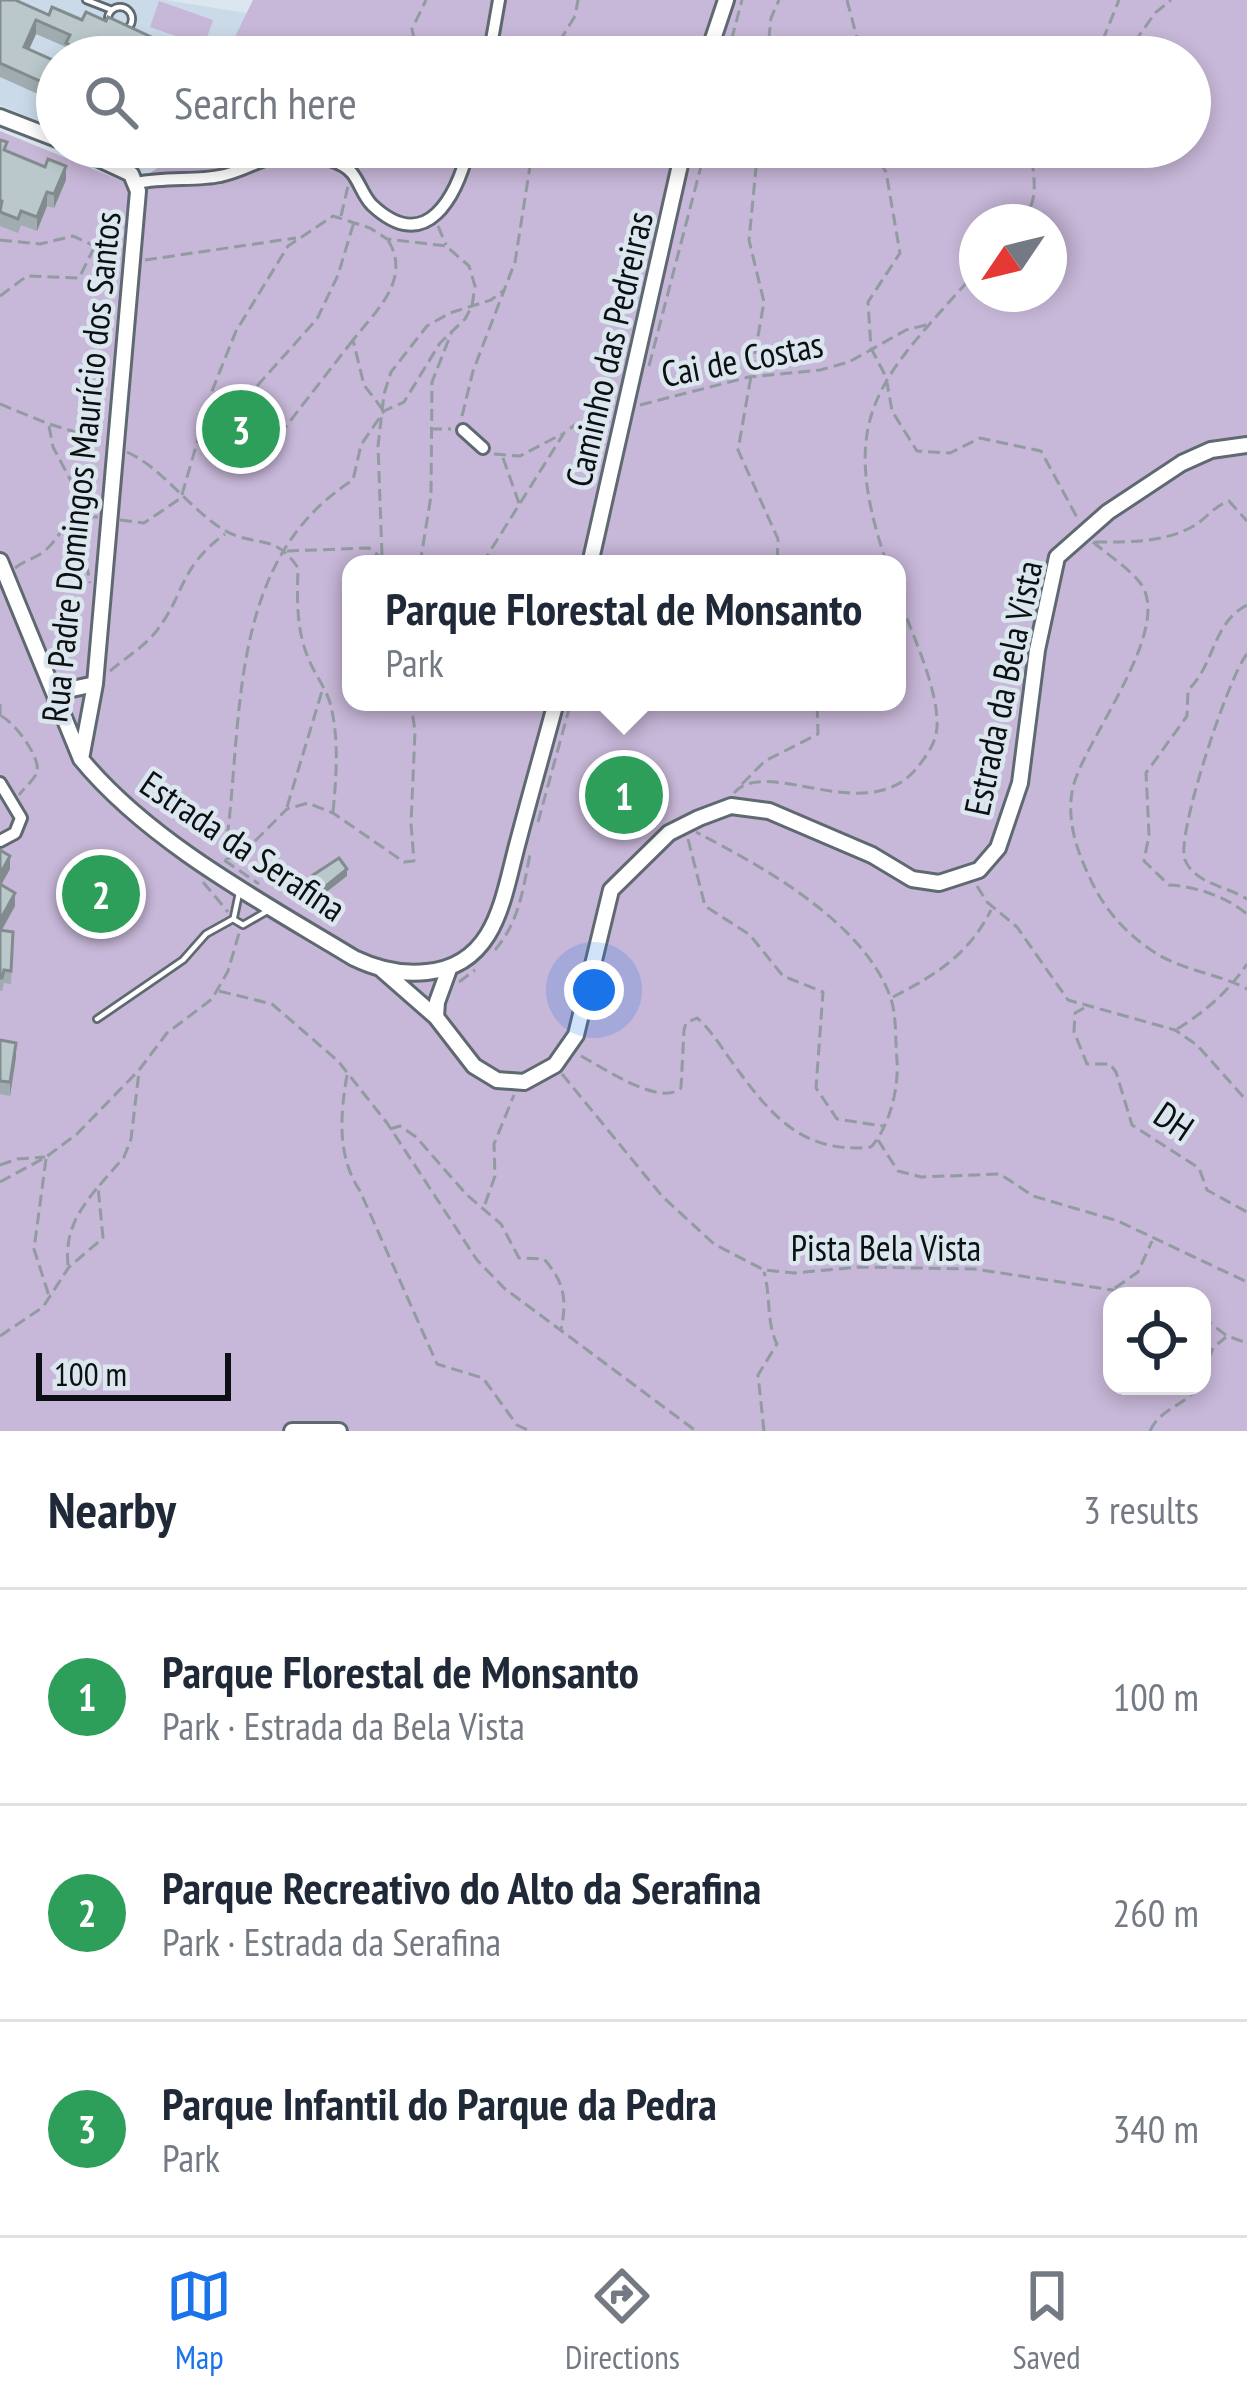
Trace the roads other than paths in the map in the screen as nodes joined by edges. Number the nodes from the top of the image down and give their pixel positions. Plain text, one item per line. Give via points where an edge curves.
1 (86, 0) edge
2 (499, 0) edge
3 (726, 0) edge
4 (112, 10) junction
5 (493, 36) edge
6 (714, 36) edge
7 (0, 117) edge
8 (36, 131) edge
9 (118, 168) edge
10 (241, 168) edge
11 (345, 168) edge
12 (465, 168) edge
13 (680, 168) edge
14 (136, 183) junction
15 (462, 429) road end
16 (1247, 446) edge
17 (488, 451) road end
18 (593, 555) edge
19 (4, 569) edge
20 (50, 681) junction
21 (94, 683) junction
22 (553, 711) edge
23 (80, 759) junction
24 (0, 783) edge
25 (0, 841) edge
26 (241, 888) junction
27 (272, 908) junction
28 (233, 919) junction
29 (380, 968) junction
30 (449, 969) junction
31 (436, 1018) junction
32 (97, 1019) dead end
33 (292, 1431) edge
34 (339, 1431) edge

1 - 4 lane
2 - 5 street
3 - 6 street
4 - 4 lane via 112,28 130,26 130,12
7 - 8 street
9 - 14 street, Rua Padre Domingos Maurício dos Santos
10 - 14 street
11 - 12 street via 375,208 413,224 436,219
13 - 18 street, Caminho das Pedreiras via 634,406
14 - 21 street, Rua Padre Domingos Maurício dos Santos
15 - 17 street
16 - 31 street, Estrada da Bela Vista via 1182,463 1057,557 1020,783 993,856 973,872 940,883 912,879 807,826 751,807 724,807 684,825 611,890 576,1035 555,1065 520,1082 496,1079 474,1066
19 - 20 street, Estrada da Serafina
20 - 21 street via 72,689
20 - 23 street, Estrada da Serafina
21 - 23 street, Rua Padre Domingos Maurício dos Santos
22 - 30 street via 497,914 482,945
23 - 26 street, Estrada da Serafina via 103,786
24 - 25 street via 19,827
26 - 27 street, Estrada da Serafina
26 - 28 lane
27 - 28 lane via 243,925
27 - 29 street, Estrada da Serafina
28 - 32 lane
29 - 30 street
29 - 31 street
30 - 31 street
33 - 34 street

